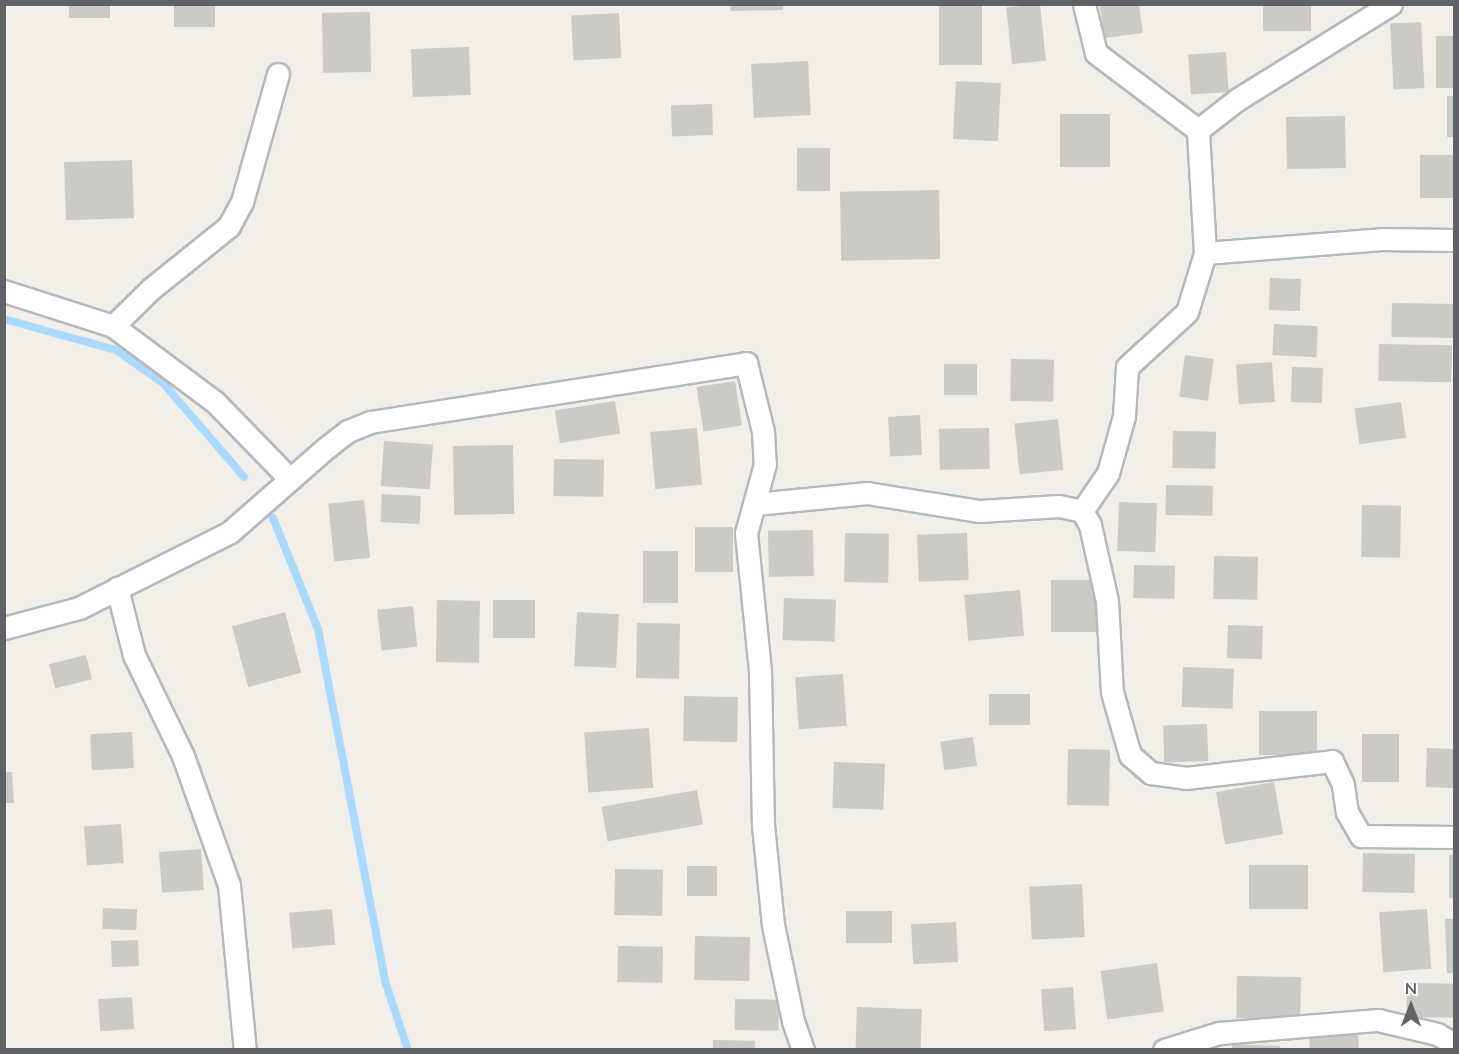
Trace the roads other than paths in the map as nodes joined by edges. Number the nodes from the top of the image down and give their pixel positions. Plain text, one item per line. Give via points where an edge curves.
1 (1084, 4) edge
2 (1390, 4) edge
3 (278, 74) dead end
4 (1198, 130) junction
5 (1455, 240) edge
6 (1205, 253) junction
7 (4, 291) edge
8 (113, 326) junction
9 (290, 479) junction
10 (754, 504) junction
11 (1082, 511) junction
12 (117, 588) junction
13 (4, 628) edge
14 (1455, 837) edge
15 (1455, 1044) edge
16 (245, 1050) edge
17 (803, 1050) edge
18 (1164, 1050) edge

1 - 4 street via 1096,53
2 - 4 street via 1238,99
3 - 8 street via 242,202 229,226 152,288
4 - 6 street
5 - 6 street via 1381,239
6 - 11 street via 1187,312 1127,367 1124,416 1108,473
7 - 8 street
8 - 9 street via 215,402
9 - 10 street via 348,431 370,422 746,363 764,442 765,464
9 - 12 street via 230,532
10 - 11 street via 867,493 980,511 1059,506
10 - 17 street via 746,533 760,671 763,825 773,925
11 - 14 street via 1090,525 1105,591 1112,692 1130,755 1151,773 1186,778 1332,761 1343,785 1347,812 1361,836
12 - 13 street via 79,608
12 - 16 street via 134,655 183,756 229,885
15 - 18 street via 1437,1034 1378,1020 1219,1033

